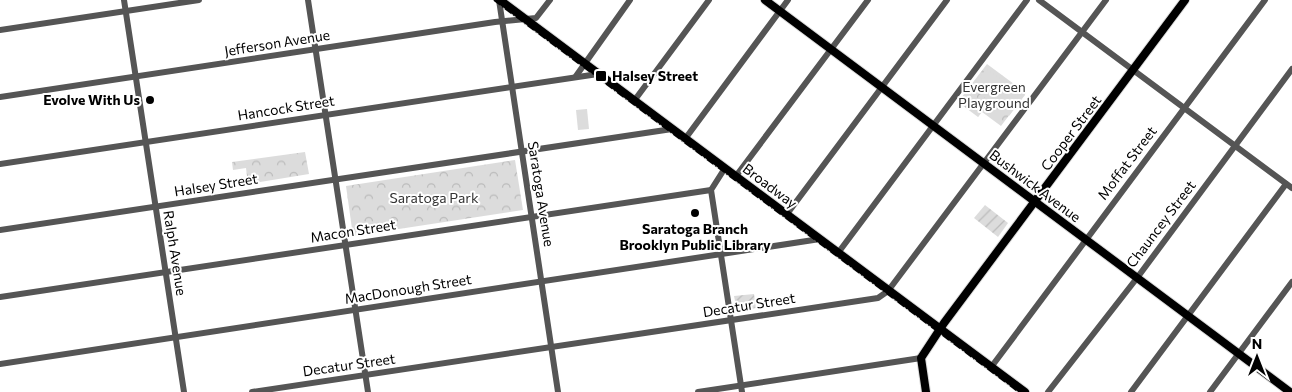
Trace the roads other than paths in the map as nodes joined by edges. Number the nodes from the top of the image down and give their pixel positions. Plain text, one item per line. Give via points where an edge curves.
1 (124, 0) edge
2 (199, 0) edge
3 (308, 0) edge
4 (499, 0) edge
5 (550, 0) edge
6 (630, 0) edge
7 (709, 0) edge
8 (765, 0) edge
9 (788, 0) edge
10 (868, 0) edge
11 (947, 0) edge
12 (1027, 0) edge
13 (1039, 0) edge
14 (1106, 0) edge
15 (1185, 0) edge
16 (1265, 0) edge
17 (126, 11) junction
18 (780, 11) junction
19 (527, 20) junction
20 (501, 22) junction
21 (0, 30) edge
22 (1082, 32) junction
23 (316, 49) junction
24 (831, 49) junction
25 (584, 64) junction
26 (1292, 69) edge
27 (1133, 70) junction
28 (598, 74) junction
29 (136, 76) junction
30 (576, 76) junction
31 (512, 86) junction
32 (882, 87) junction
33 (0, 97) edge
34 (634, 101) junction
35 (1184, 108) junction
36 (326, 114) junction
37 (933, 125) junction
38 (672, 129) junction
39 (685, 139) junction
40 (146, 142) junction
41 (1235, 146) junction
42 (521, 151) junction
43 (984, 163) junction
44 (0, 164) edge
45 (725, 168) junction
46 (736, 176) junction
47 (336, 180) junction
48 (1289, 186) edge
49 (711, 190) junction
50 (1035, 202) junction
51 (156, 207) junction
52 (786, 214) junction
53 (532, 216) junction
54 (0, 230) edge
55 (820, 240) junction
56 (1086, 240) junction
57 (346, 244) junction
58 (838, 253) junction
59 (722, 254) junction
60 (166, 272) junction
61 (1137, 278) junction
62 (541, 282) junction
63 (1292, 282) edge
64 (888, 292) junction
65 (0, 297) edge
66 (356, 310) junction
67 (1188, 316) junction
68 (732, 320) junction
69 (941, 329) junction
70 (175, 337) junction
71 (551, 347) junction
72 (1239, 354) junction
73 (921, 358) junction
74 (0, 364) edge
75 (992, 366) junction
76 (366, 376) junction
77 (742, 389) edge
78 (1292, 389) edge
79 (184, 392) edge
80 (252, 392) edge
81 (368, 392) edge
82 (558, 392) edge
83 (698, 392) edge
84 (926, 392) edge
85 (1026, 392) edge
86 (1048, 392) edge
87 (1131, 392) edge
88 (1210, 392) edge
89 (1290, 392) edge

1 - 17 street, Ralph Avenue
2 - 17 street
3 - 23 street
4 - 19 main road, Broadway
4 - 20 street, Saratoga Avenue
5 - 19 street via 536,18
6 - 25 street
7 - 34 street
8 - 18 main road, Bushwick Avenue
9 - 18 street
10 - 24 street
11 - 32 street
12 - 37 street
13 - 22 street
14 - 22 street
15 - 27 main road, Cooper Street
16 - 35 street, Moffat Street
17 - 21 street
17 - 29 street, Ralph Avenue
18 - 24 main road, Bushwick Avenue
18 - 39 street
19 - 20 street, Jefferson Avenue
19 - 25 main road, Broadway
20 - 23 street, Jefferson Avenue
20 - 31 street, Saratoga Avenue
22 - 27 street
22 - 43 street
23 - 29 street, Jefferson Avenue
23 - 36 street
24 - 32 main road, Bushwick Avenue
24 - 46 street
25 - 28 main road, Broadway
25 - 30 street
26 - 41 street, Chauncey Street
27 - 35 street
27 - 50 main road, Cooper Street
28 - 30 street, Hancock Street
28 - 34 main road, Broadway
29 - 33 street, Jefferson Avenue
29 - 40 street, Ralph Avenue
30 - 31 street, Hancock Street
31 - 36 street, Hancock Street
31 - 42 street, Saratoga Avenue
32 - 37 main road, Bushwick Avenue
32 - 52 street
34 - 38 main road, Broadway
35 - 41 street
35 - 56 street, Moffat Street
36 - 40 street, Hancock Street
36 - 47 street
37 - 43 main road, Bushwick Avenue
37 - 58 street
38 - 39 main road, Broadway
38 - 42 street, Halsey Street
39 - 45 main road, Broadway
40 - 44 street, Hancock Street
40 - 51 street, Ralph Avenue
41 - 48 street
41 - 61 street, Chauncey Street
42 - 47 street, Halsey Street
42 - 53 street, Saratoga Avenue
43 - 50 main road, Bushwick Avenue
43 - 64 street
45 - 46 main road, Broadway
45 - 49 street
46 - 52 main road, Broadway
47 - 51 street, Halsey Street
47 - 57 street
48 - 67 street
49 - 53 street, Macon Street
49 - 59 street
50 - 56 main road, Bushwick Avenue
50 - 69 main road, Cooper Street
51 - 54 street, Halsey Street
51 - 60 street, Ralph Avenue
52 - 55 main road, Broadway
53 - 57 street, Macon Street
53 - 62 street, Saratoga Avenue
55 - 58 main road, Broadway
55 - 59 street, MacDonough Street
56 - 61 main road, Bushwick Avenue
56 - 75 street, Moffat Street
57 - 60 street, Macon Street
57 - 66 street
58 - 64 main road, Broadway
59 - 62 street, MacDonough Street
59 - 68 street
60 - 65 street, Macon Street
60 - 70 street, Ralph Avenue
61 - 67 main road, Bushwick Avenue
61 - 86 street, Chauncey Street
62 - 66 street, MacDonough Street
62 - 71 street, Saratoga Avenue
63 - 72 street
64 - 68 street, Decatur Street via 878,298
64 - 69 main road, Broadway
66 - 70 street, MacDonough Street
66 - 76 street
67 - 72 main road, Bushwick Avenue
67 - 87 street
68 - 71 street, Decatur Street
68 - 77 street
69 - 73 main road, Cooper Street
69 - 75 main road, Broadway
70 - 74 street, MacDonough Street
70 - 79 street, Ralph Avenue
71 - 76 street, Decatur Street
71 - 82 street, Saratoga Avenue
72 - 88 street
72 - 89 main road, Bushwick Avenue
73 - 77 street
73 - 84 main road
75 - 85 main road, Broadway
76 - 80 street, Decatur Street
76 - 81 street
77 - 83 street
78 - 89 street

